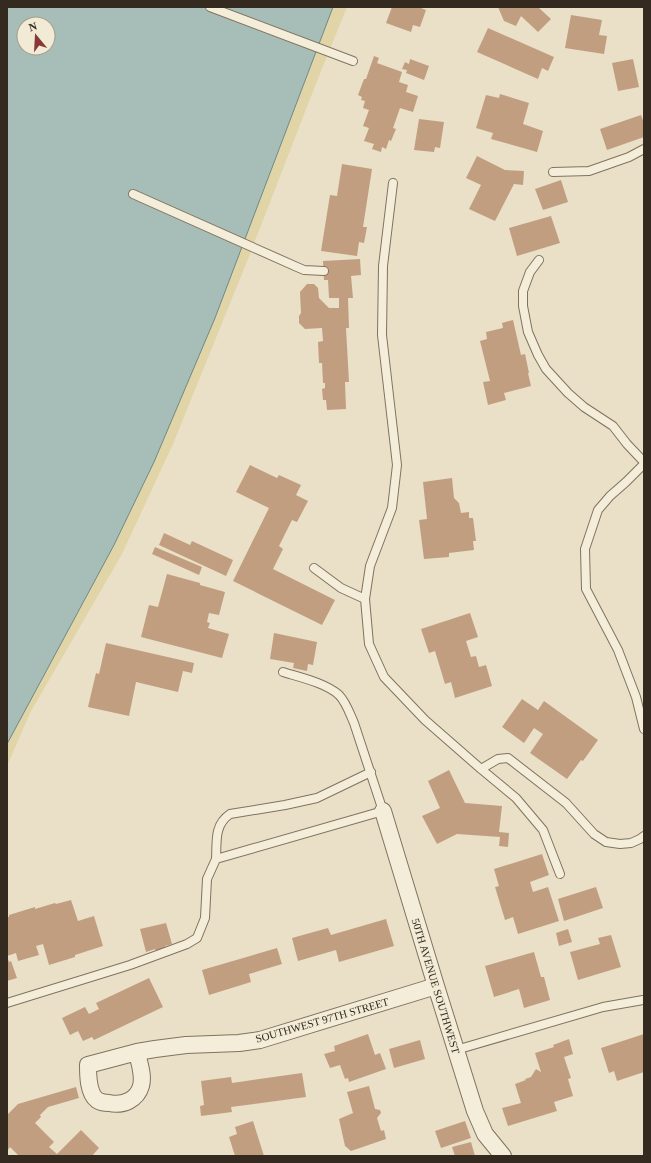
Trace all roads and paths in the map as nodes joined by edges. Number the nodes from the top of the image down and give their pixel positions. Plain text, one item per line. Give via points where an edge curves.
1 (210, 7) edge
2 (353, 61) dead end
3 (644, 149) edge
4 (553, 172) dead end
5 (393, 183) dead end
6 (133, 194) dead end
7 (540, 260) dead end
8 (324, 271) dead end
9 (644, 463) edge
10 (314, 568) dead end
11 (365, 599) junction
12 (283, 672) dead end
13 (644, 729) edge
14 (481, 769) junction
15 (371, 772) junction
16 (383, 810) junction
17 (644, 836) edge
18 (216, 859) junction
19 (560, 874) dead end
20 (436, 986) junction
21 (643, 1000) dead end
22 (7, 1004) edge
23 (456, 1050) junction
24 (137, 1052) junction
25 (503, 1156) edge

1 - 2 lane
3 - 4 lane via 630,157 589,171
5 - 11 lane via 383,266 382,335 397,465 392,508 370,566
6 - 8 lane via 297,268
7 - 9 lane via 530,272 524,291 523,306 528,332 538,355 546,369 568,393 613,426
9 - 13 lane via 598,510 585,549 586,589 618,650 636,696
10 - 11 lane via 341,588
11 - 14 lane via 369,644 384,677 424,720
12 - 15 lane via 328,688 340,696 354,722
14 - 17 lane via 498,758 508,758 566,803 594,834 606,842 631,843
14 - 19 lane via 516,798 543,830
15 - 16 lane
15 - 18 lane via 316,798 230,814 223,818 218,827
16 - 18 lane
16 - 20 street, 50TH AVENUE SOUTHWEST
18 - 22 lane via 207,878 205,918 197,938 188,944 130,966
20 - 23 street, 50TH AVENUE SOUTHWEST
20 - 24 street, SOUTHWEST 97TH STREET via 260,1040 186,1045
21 - 23 lane via 603,1007
23 - 25 street, 50TH AVENUE SOUTHWEST via 485,1134
24 - 24 street, SOUTHWEST 97TH STREET via 88,1065 89,1083 98,1100 116,1105 127,1102 138,1092 142,1076

